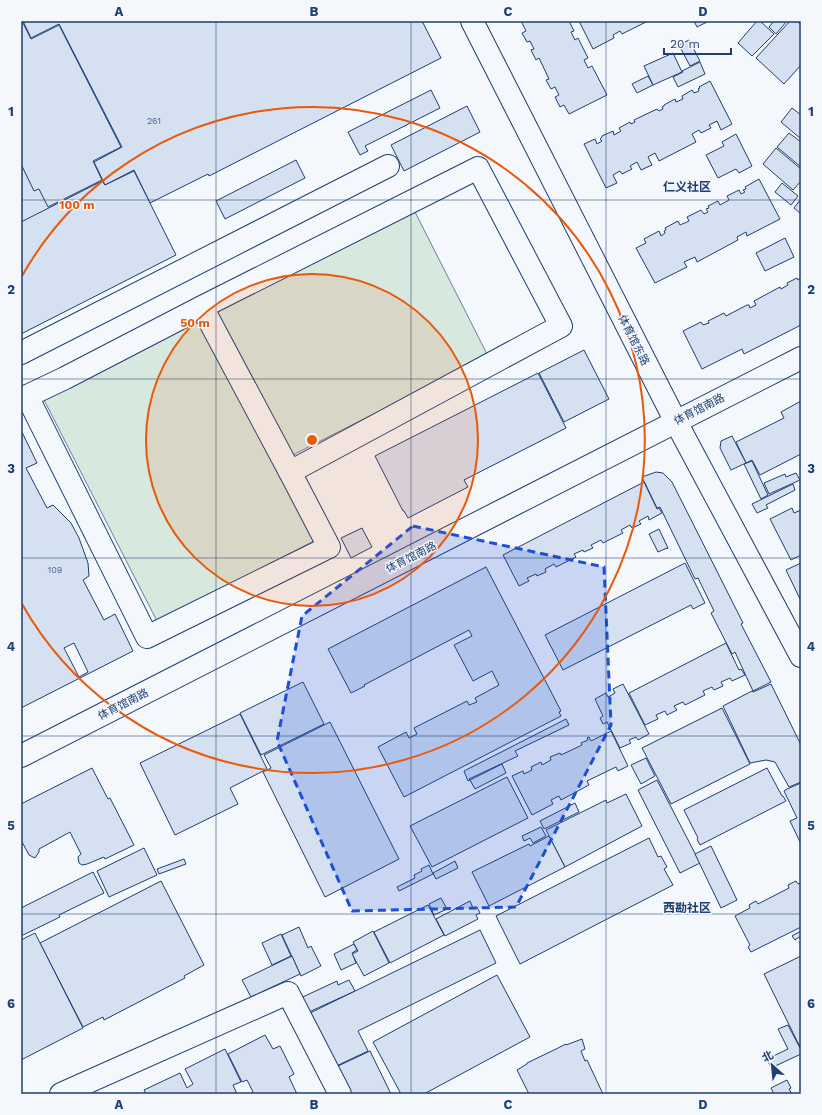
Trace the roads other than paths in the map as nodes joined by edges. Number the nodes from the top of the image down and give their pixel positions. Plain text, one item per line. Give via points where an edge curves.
1 (472, 21) edge
2 (388, 166) dead end
3 (202, 307) junction
4 (21, 353) edge
5 (801, 358) edge
6 (24, 398) edge
7 (676, 422) junction
8 (290, 472) junction
9 (801, 656) edge
10 (21, 756) edge
11 (62, 1094) edge
12 (340, 1094) edge

1 - 7 street, 体育馆东路
2 - 4 street
3 - 6 street
3 - 8 street
3 - 8 street via 478,168 560,326
5 - 7 street, 体育馆南路
6 - 8 street via 147,637 329,547
7 - 9 street, 体育馆东路
7 - 10 street, 体育馆南路
11 - 12 street via 288,993

